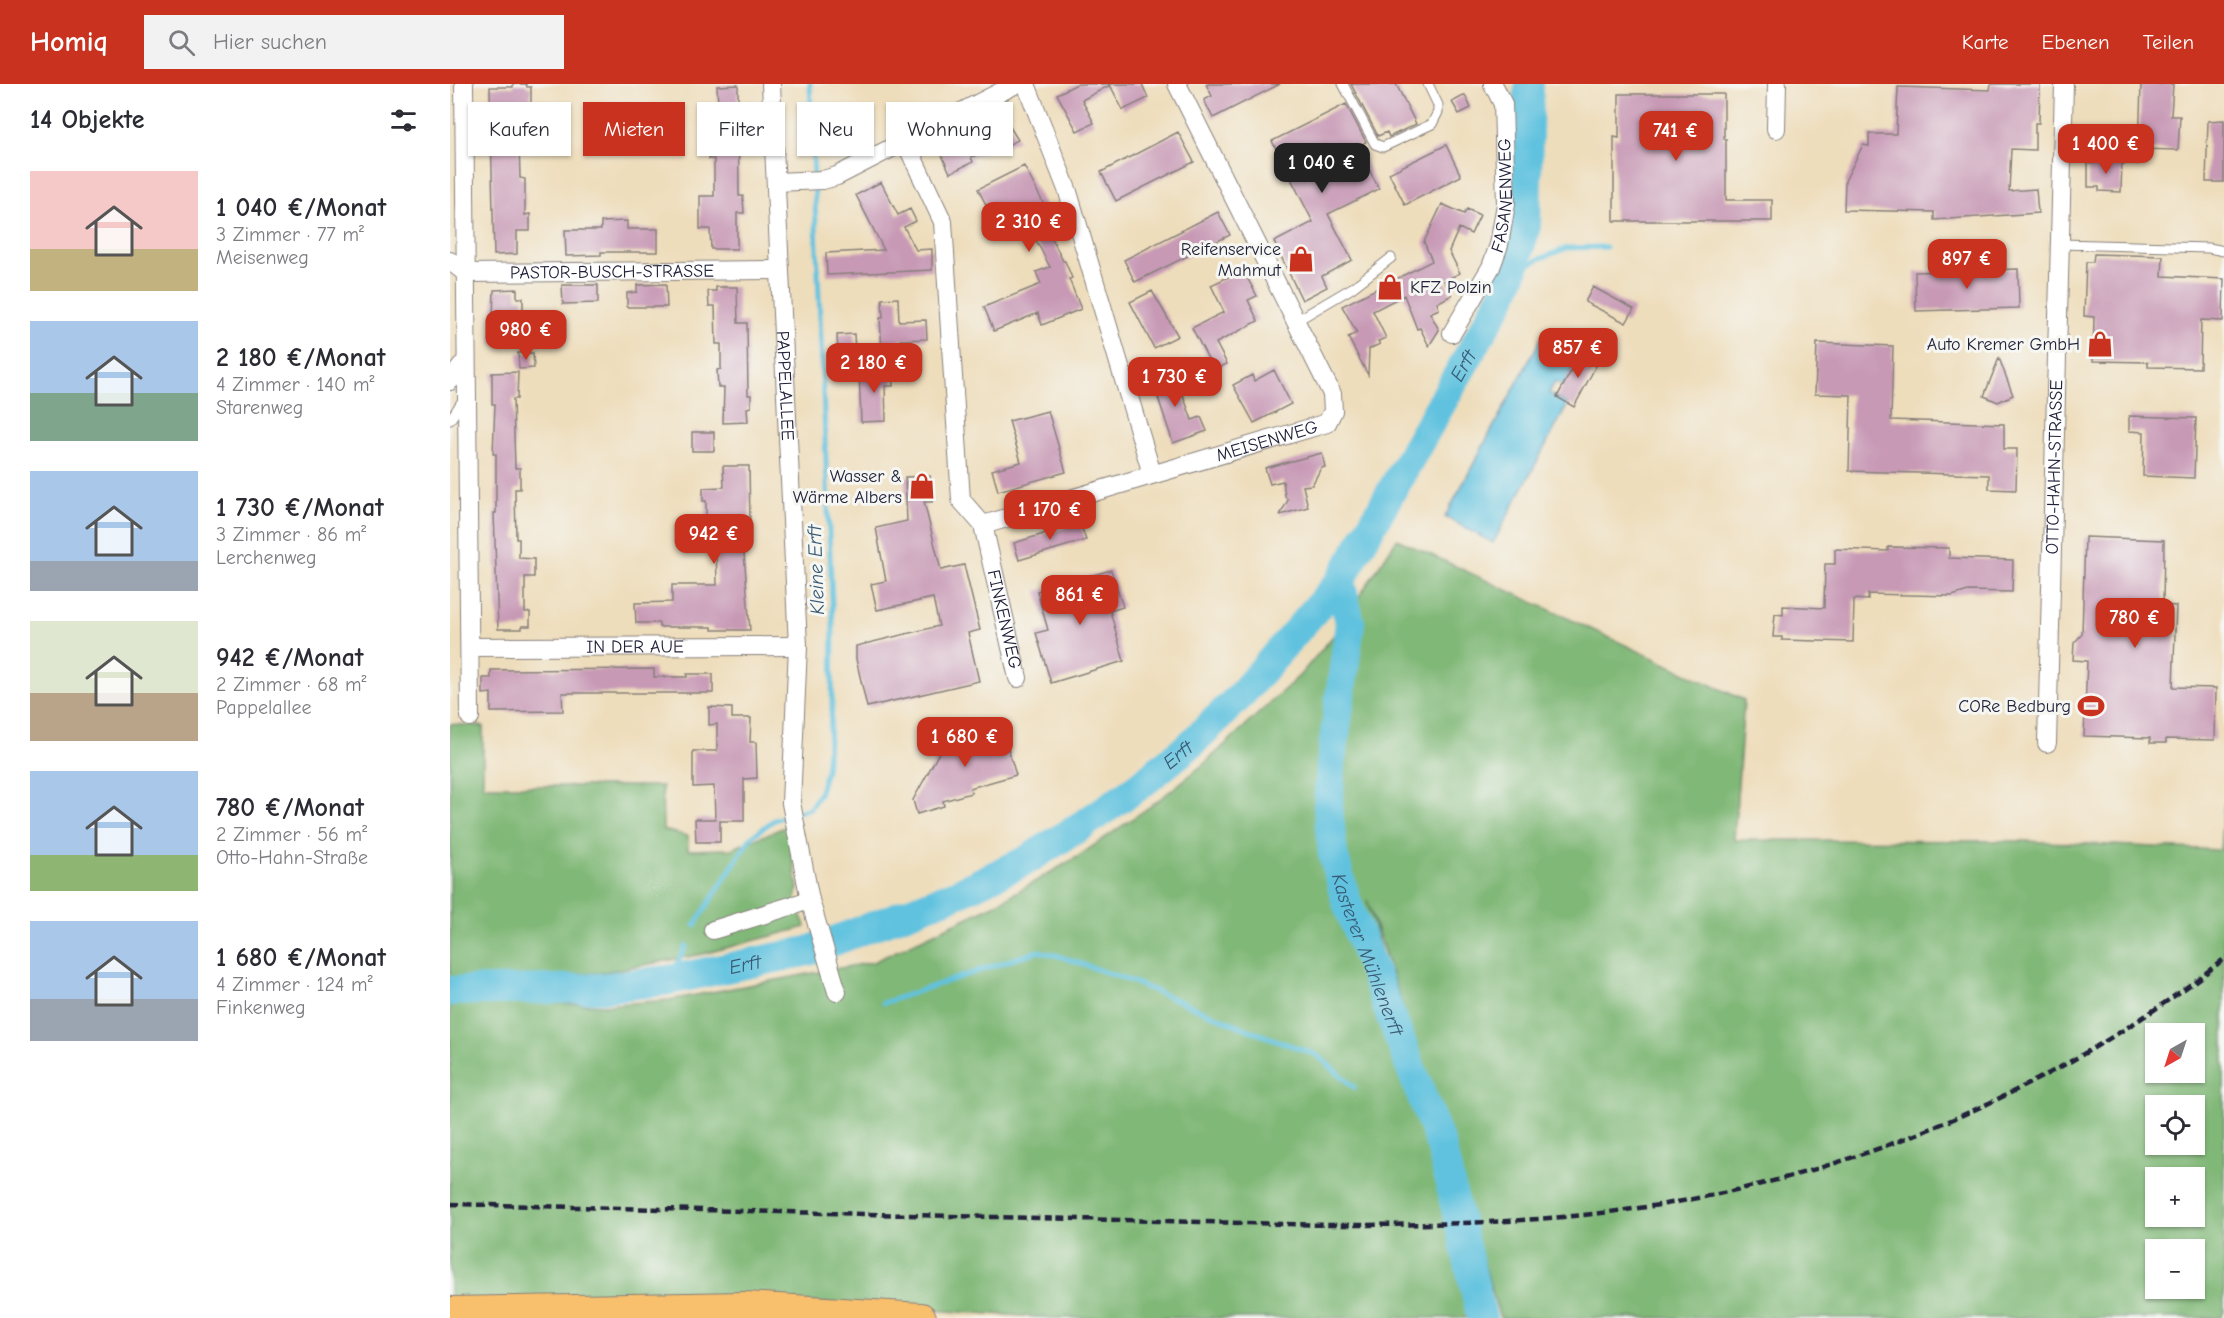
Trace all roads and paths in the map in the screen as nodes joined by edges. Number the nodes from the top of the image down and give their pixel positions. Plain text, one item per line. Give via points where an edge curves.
1 (464, 84) edge
2 (771, 84) edge
3 (1016, 84) edge
4 (1026, 84) edge
5 (1177, 84) edge
6 (1343, 84) edge
7 (1428, 84) edge
8 (1493, 84) edge
9 (1777, 84) edge
10 (2064, 84) edge
11 (981, 102) edge
12 (1776, 129) dead end
13 (886, 150) edge
14 (911, 156) edge
15 (776, 182) junction
16 (2060, 244) junction
17 (2224, 251) edge
18 (1391, 258) dead end
19 (450, 261) edge
20 (779, 270) junction
21 (466, 273) junction
22 (1296, 321) junction
23 (1452, 333) dead end
24 (465, 362) junction
25 (450, 381) edge
26 (466, 395) junction
27 (450, 420) edge
28 (1152, 474) junction
29 (983, 525) junction
30 (798, 646) junction
31 (471, 647) junction
32 (1018, 678) dead end
33 (470, 717) dead end
34 (2047, 742) dead end
35 (810, 900) junction
36 (713, 930) dead end
37 (837, 992) dead end
38 (450, 1312) edge
39 (921, 1318) edge

1 - 21 street
2 - 15 street, PAPPELALLEE
3 - 11 street
4 - 28 street via 1068,192
5 - 22 street, MEISENWEG
6 - 7 lane via 1375,144 1383,147 1432,124 1438,105
8 - 23 street, FASANENWEG via 1503,104 1506,204 1491,267
9 - 12 street
10 - 16 street, OTTO-HAHN-STRASSE
13 - 15 street via 824,180
14 - 29 street via 943,222 961,500
15 - 20 street, PAPPELALLEE
16 - 17 lane
16 - 34 street, OTTO-HAHN-STRASSE
18 - 22 lane via 1352,288
19 - 21 street
20 - 21 street, PASTOR-BUSCH-STRASSE
20 - 30 street, PAPPELALLEE
21 - 24 street
22 - 28 street, MEISENWEG via 1332,394 1334,411 1327,423
24 - 25 street
24 - 26 street
26 - 27 lane
26 - 31 street
28 - 29 street, MEISENWEG
29 - 32 street, FINKENWEG
30 - 31 street, IN DER AUE
30 - 35 street, PAPPELALLEE via 791,803
31 - 33 street
35 - 36 street
35 - 37 street, PAPPELALLEE
38 - 39 main road via 745,1307

